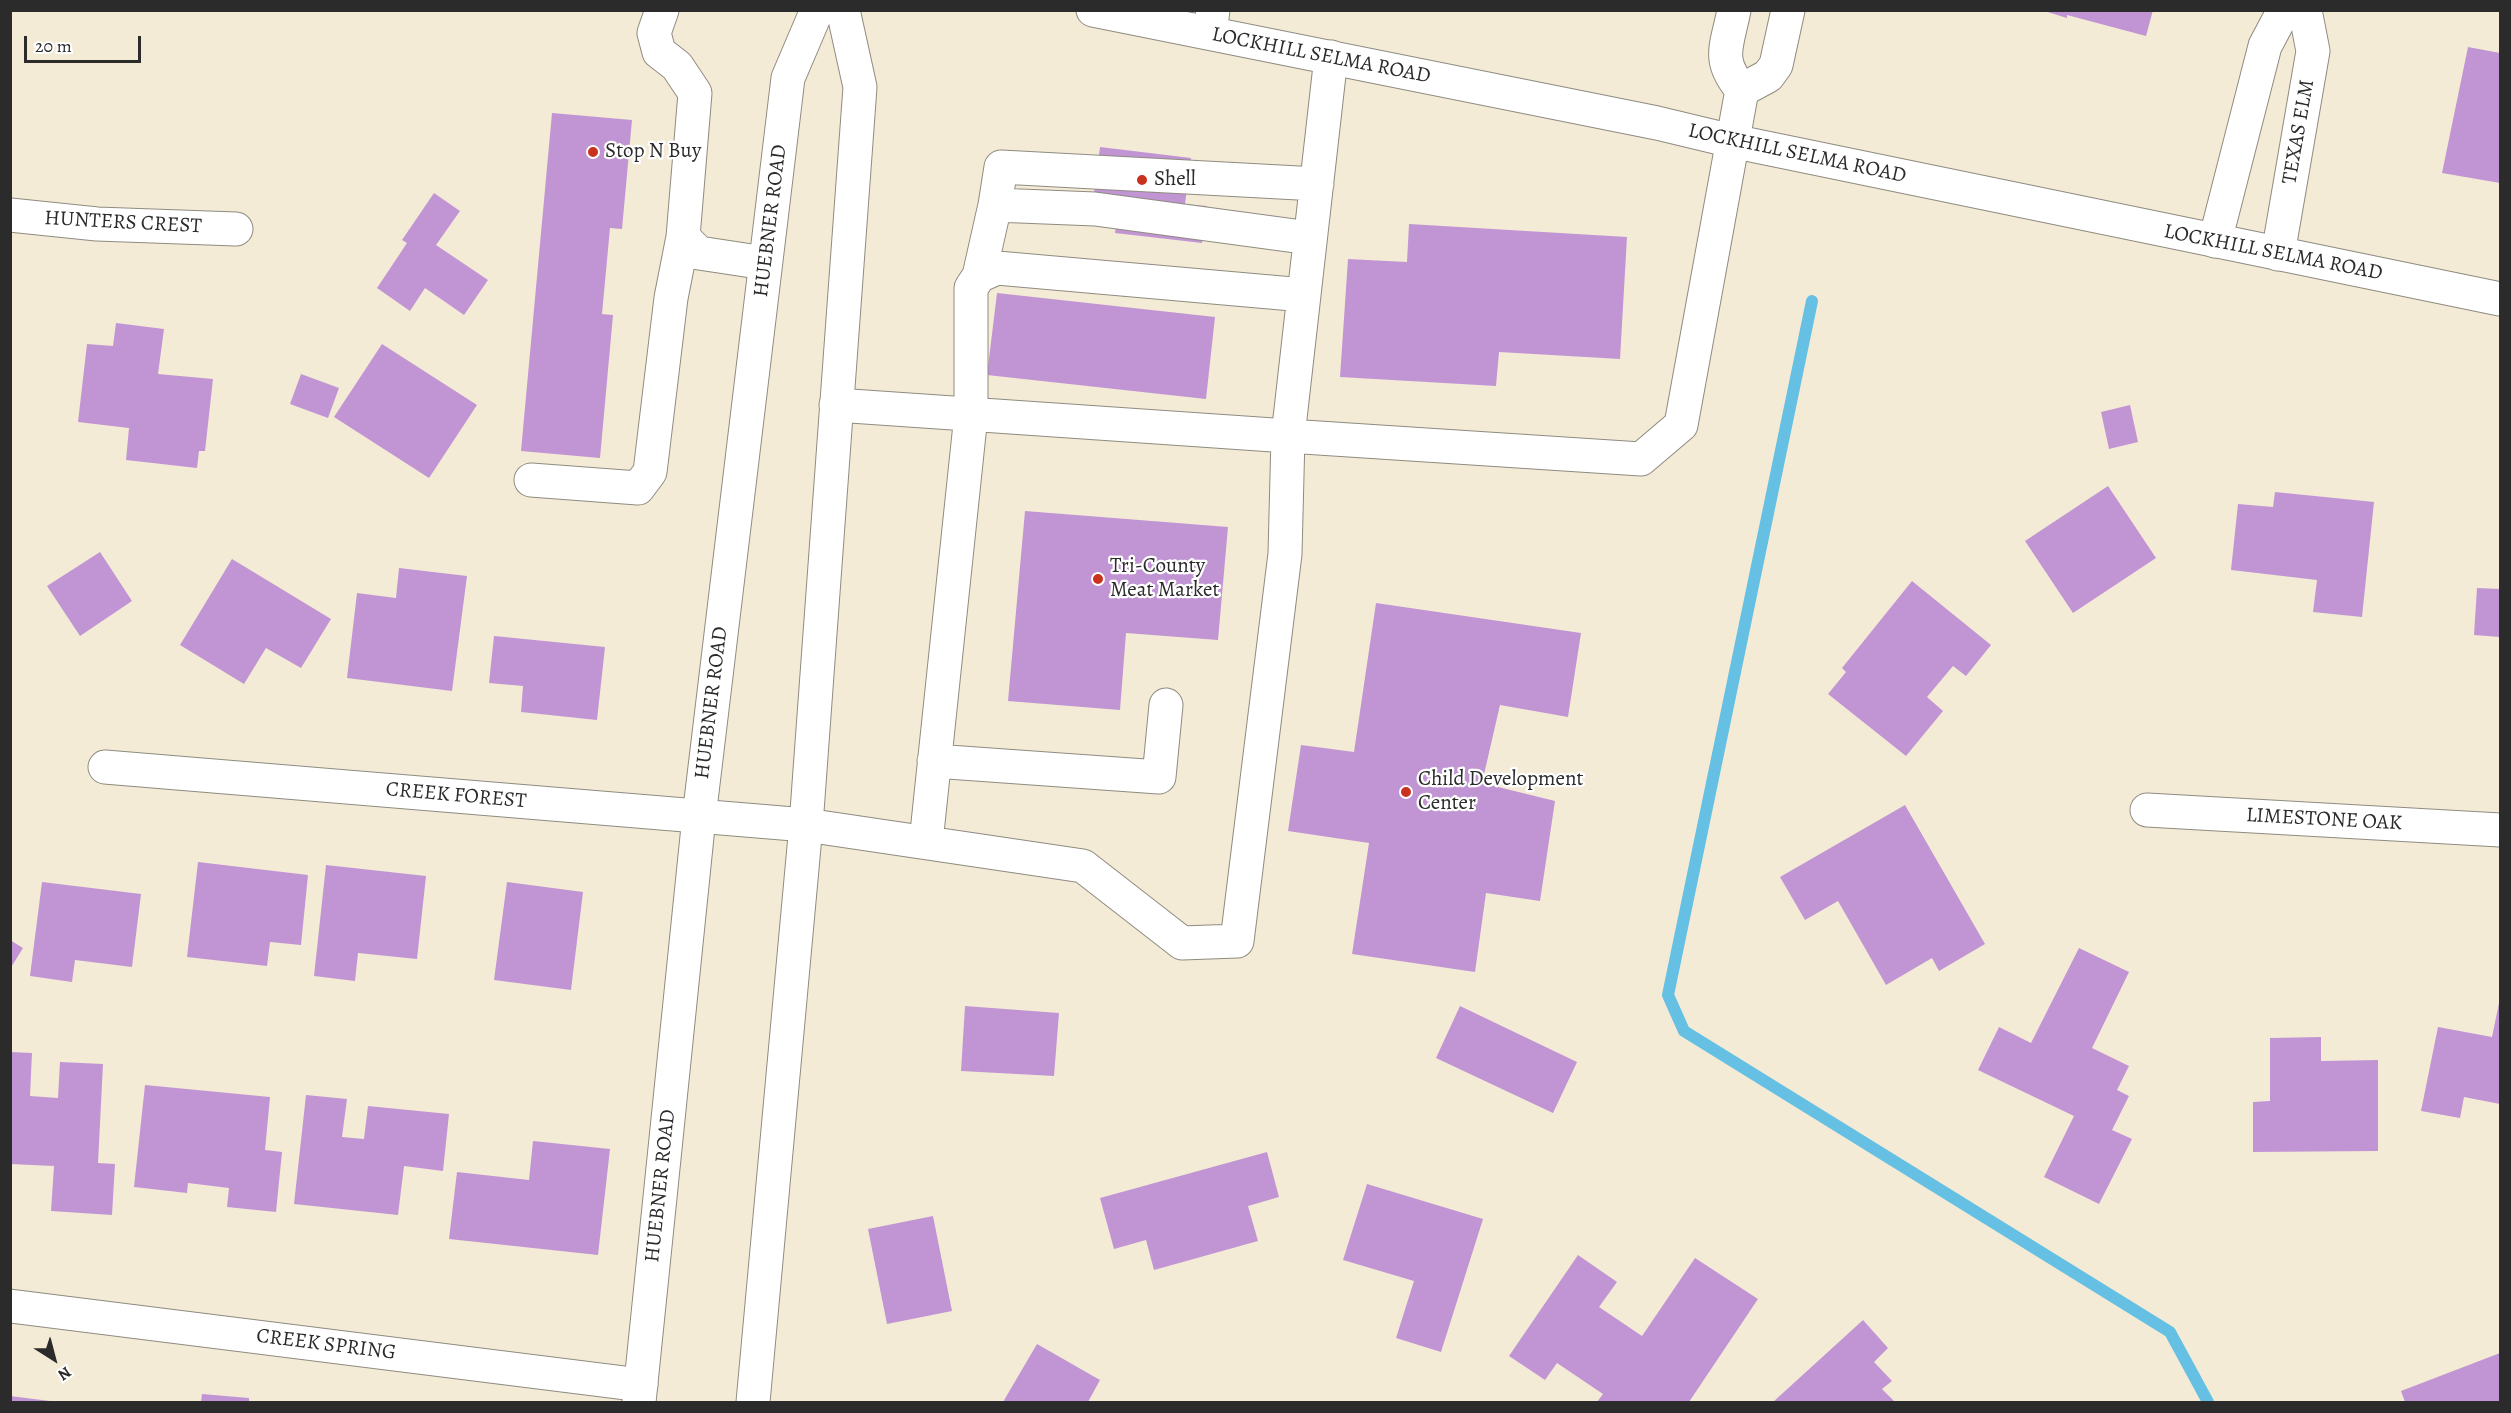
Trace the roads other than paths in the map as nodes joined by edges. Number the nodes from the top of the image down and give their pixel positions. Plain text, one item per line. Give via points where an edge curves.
1 (662, 10) edge
2 (817, 10) edge
3 (843, 10) edge
4 (1093, 10) edge
5 (1734, 10) edge
6 (1788, 10) edge
7 (2284, 10) edge
8 (2305, 10) edge
9 (1211, 22) edge
10 (1331, 57) junction
11 (1742, 90) junction
12 (1732, 141) junction
13 (1317, 184) junction
14 (995, 205) junction
15 (10, 215) edge
16 (236, 229) dead end
17 (683, 237) junction
18 (1310, 238) junction
19 (2215, 241) junction
20 (2278, 254) junction
21 (765, 263) junction
22 (979, 276) junction
23 (1304, 296) junction
24 (2500, 299) edge
25 (837, 405) junction
26 (971, 415) junction
27 (1288, 436) junction
28 (531, 480) dead end
29 (1166, 705) dead end
30 (934, 761) junction
31 (105, 767) dead end
32 (2147, 810) dead end
33 (699, 817) junction
34 (806, 825) junction
35 (2500, 830) edge
36 (926, 843) junction
37 (10, 1306) edge
38 (640, 1394) edge
39 (753, 1402) edge

1 - 17 main road via 654,33 659,52 677,66 695,93
2 - 21 main road, HUEBNER ROAD via 788,78
3 - 25 main road via 860,87
4 - 9 main road, LOCKHILL SELMA ROAD
5 - 11 main road via 1724,60 1730,76
6 - 11 main road via 1776,65 1768,76
7 - 19 main road via 2265,46
8 - 20 main road, TEXAS ELM via 2313,51
9 - 10 main road, LOCKHILL SELMA ROAD
10 - 12 main road, LOCKHILL SELMA ROAD
10 - 13 main road
11 - 12 main road
12 - 19 main road, LOCKHILL SELMA ROAD
12 - 27 main road via 1681,425 1641,459
13 - 14 main road via 1001,167
13 - 18 main road
14 - 18 main road via 1095,209
14 - 22 main road
15 - 16 main road, HUNTERS CREST via 97,224
17 - 21 main road via 699,253
17 - 28 main road via 671,298 650,472 638,488
18 - 23 main road
19 - 20 main road, LOCKHILL SELMA ROAD
20 - 24 main road, LOCKHILL SELMA ROAD
21 - 33 main road, HUEBNER ROAD
22 - 23 main road via 997,268
22 - 26 main road via 971,288
23 - 27 main road
25 - 26 main road
25 - 34 main road
26 - 27 main road
26 - 30 main road
27 - 36 main road, CREEK FOREST via 1285,554 1237,941 1182,944 1083,866
29 - 30 main road via 1159,777
30 - 36 main road
31 - 33 main road, CREEK FOREST
32 - 35 main road, LIMESTONE OAK
33 - 34 main road, CREEK FOREST
33 - 38 main road, HUEBNER ROAD
34 - 36 main road, CREEK FOREST
34 - 39 main road
37 - 38 main road, CREEK SPRING

